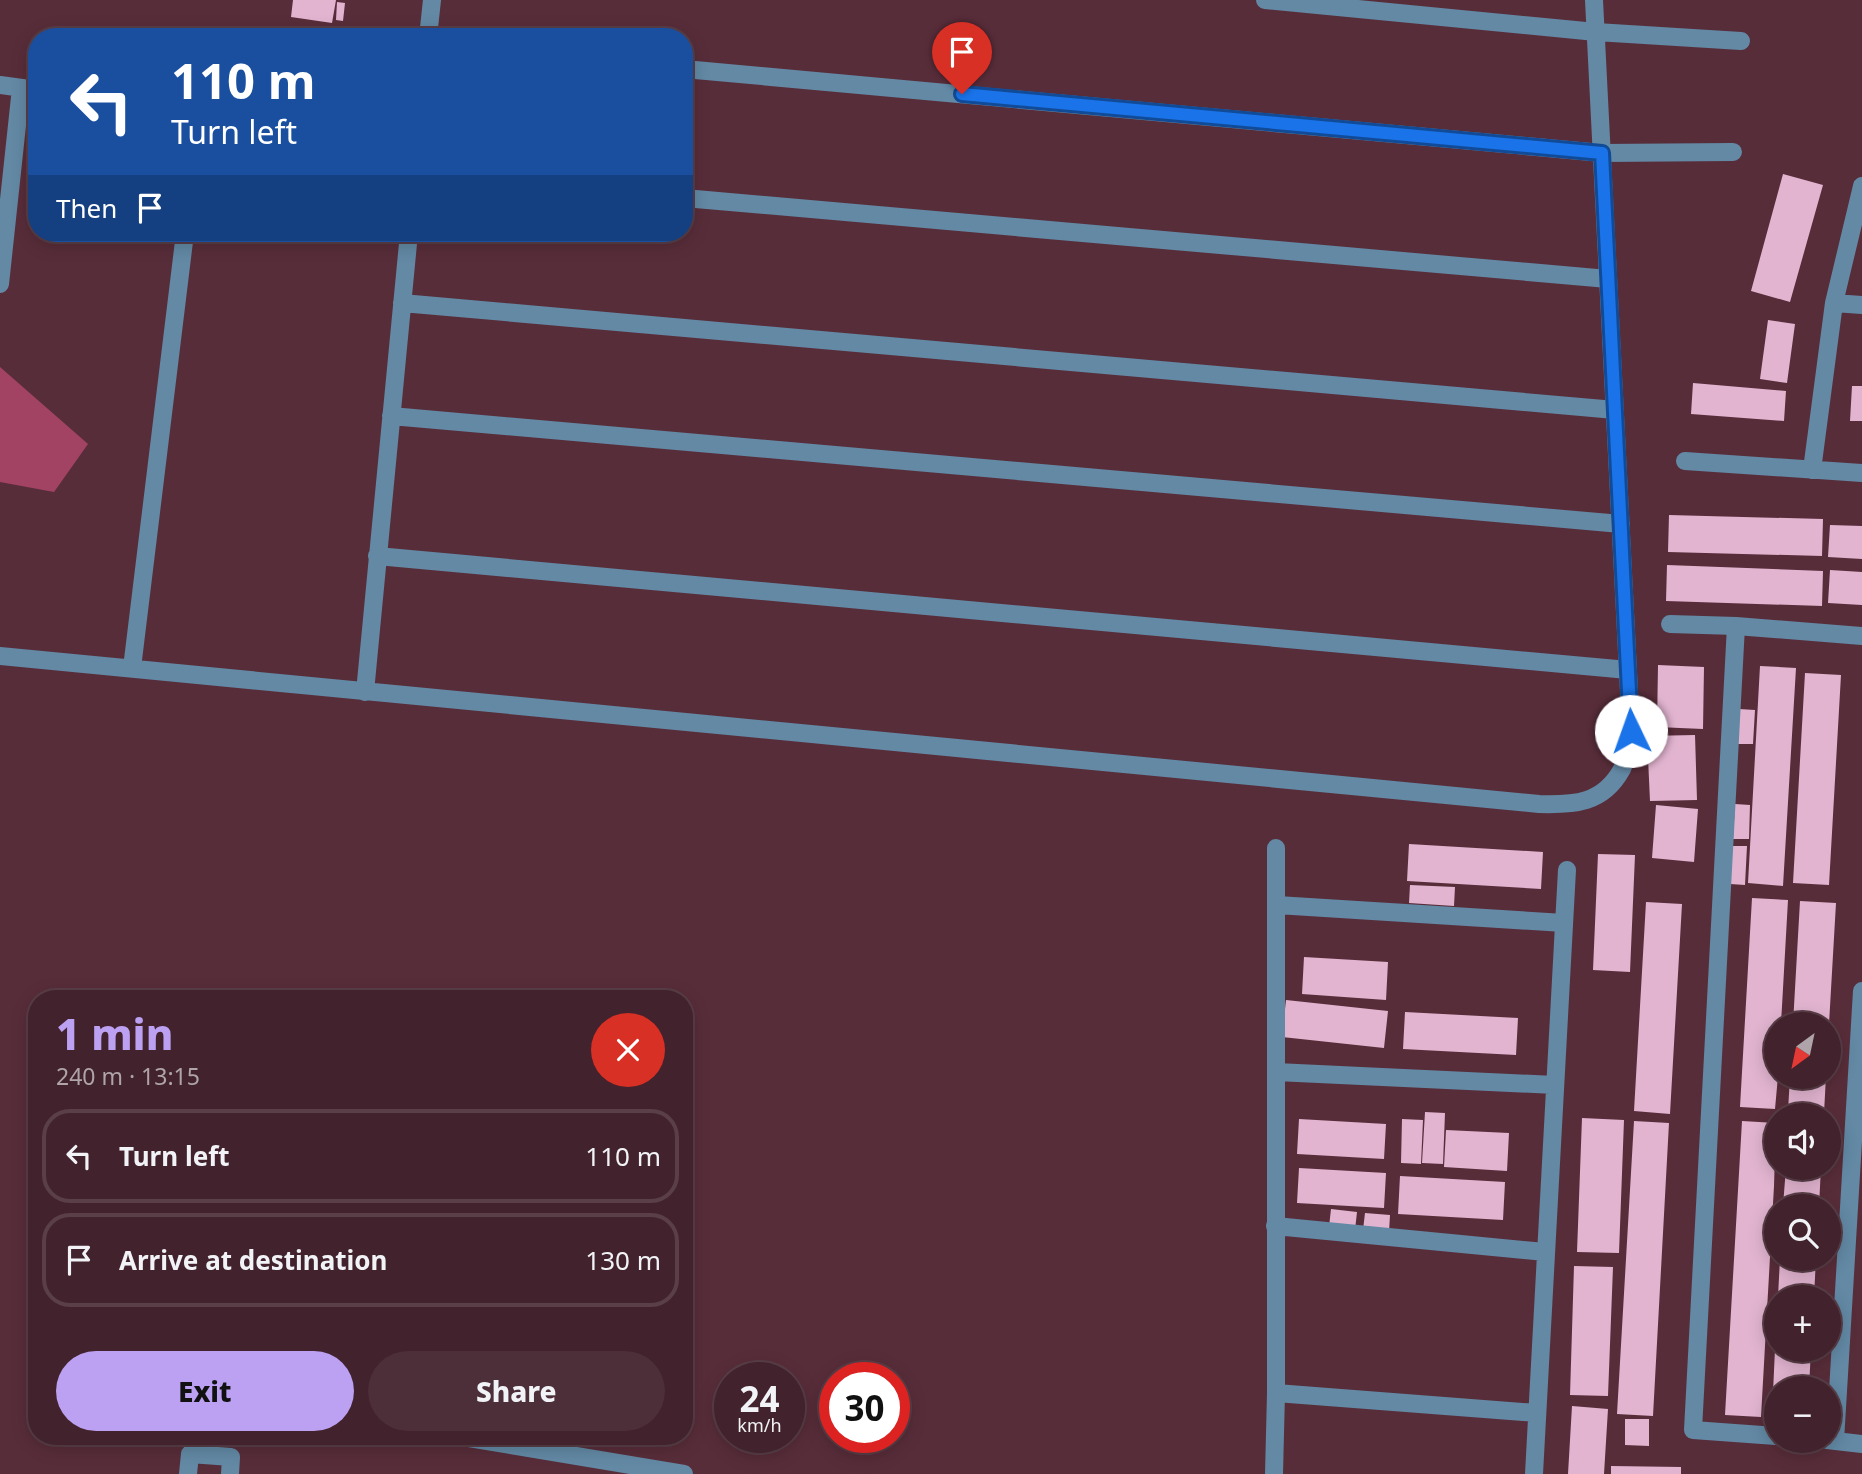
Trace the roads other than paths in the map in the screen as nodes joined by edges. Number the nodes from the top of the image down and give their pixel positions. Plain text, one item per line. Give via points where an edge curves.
1 (432, 0) edge
2 (1265, 0) edge
3 (1594, 0) edge
4 (429, 28) edge
5 (1596, 32) junction
6 (1741, 41) dead end
7 (693, 70) edge
8 (0, 85) edge
9 (28, 89) edge
10 (28, 96) edge
11 (1733, 152) dead end
12 (1602, 153) junction
13 (1862, 186) edge
14 (693, 199) edge
15 (184, 242) edge
16 (408, 242) edge
17 (1608, 279) junction
18 (0, 284) edge
19 (402, 303) junction
20 (1833, 303) junction
21 (1862, 305) edge
22 (1615, 410) junction
23 (391, 415) junction
24 (1685, 461) dead end
25 (1812, 470) junction
26 (1862, 473) edge
27 (1621, 524) junction
28 (377, 556) junction
29 (1670, 624) dead end
30 (1736, 626) junction
31 (1862, 636) edge
32 (0, 656) edge
33 (132, 668) junction
34 (1628, 670) junction
35 (365, 692) junction
36 (1276, 848) dead end
37 (1567, 870) dead end
38 (1277, 905) junction
39 (1564, 923) junction
40 (1862, 991) edge
41 (1276, 1072) junction
42 (1555, 1085) junction
43 (1275, 1226) junction
44 (1545, 1252) junction
45 (1835, 1376) edge
46 (1276, 1393) junction
47 (1537, 1413) junction
48 (1764, 1435) edge
49 (1841, 1442) edge
50 (1862, 1444) edge
51 (511, 1445) edge
52 (188, 1474) edge
53 (230, 1474) edge
54 (684, 1474) edge
55 (1274, 1474) edge
56 (1534, 1474) edge

1 - 4 street
2 - 5 street
3 - 5 street
5 - 6 street
5 - 12 street
7 - 12 street
8 - 9 street
10 - 18 street
11 - 12 street
12 - 17 street
13 - 20 street
14 - 17 street
15 - 33 street
16 - 19 street
17 - 22 street
19 - 22 street
19 - 23 street
20 - 21 street
20 - 25 street
22 - 27 street
23 - 27 street
23 - 28 street
24 - 25 street
25 - 26 street
27 - 34 street
28 - 34 street
28 - 35 street
29 - 30 street
30 - 31 street
30 - 48 street via 1693,1430
32 - 33 street
33 - 35 street
34 - 35 street via 1631,731 1623,768 1594,798 1571,805
36 - 38 street
37 - 39 street
38 - 39 street
38 - 41 street
39 - 42 street
40 - 45 street
41 - 42 street
41 - 43 street
42 - 44 street
43 - 44 street
43 - 46 street
44 - 47 street
46 - 47 street
46 - 55 street
47 - 56 street
49 - 50 street
51 - 54 street
52 - 53 street via 190,1454 231,1457

